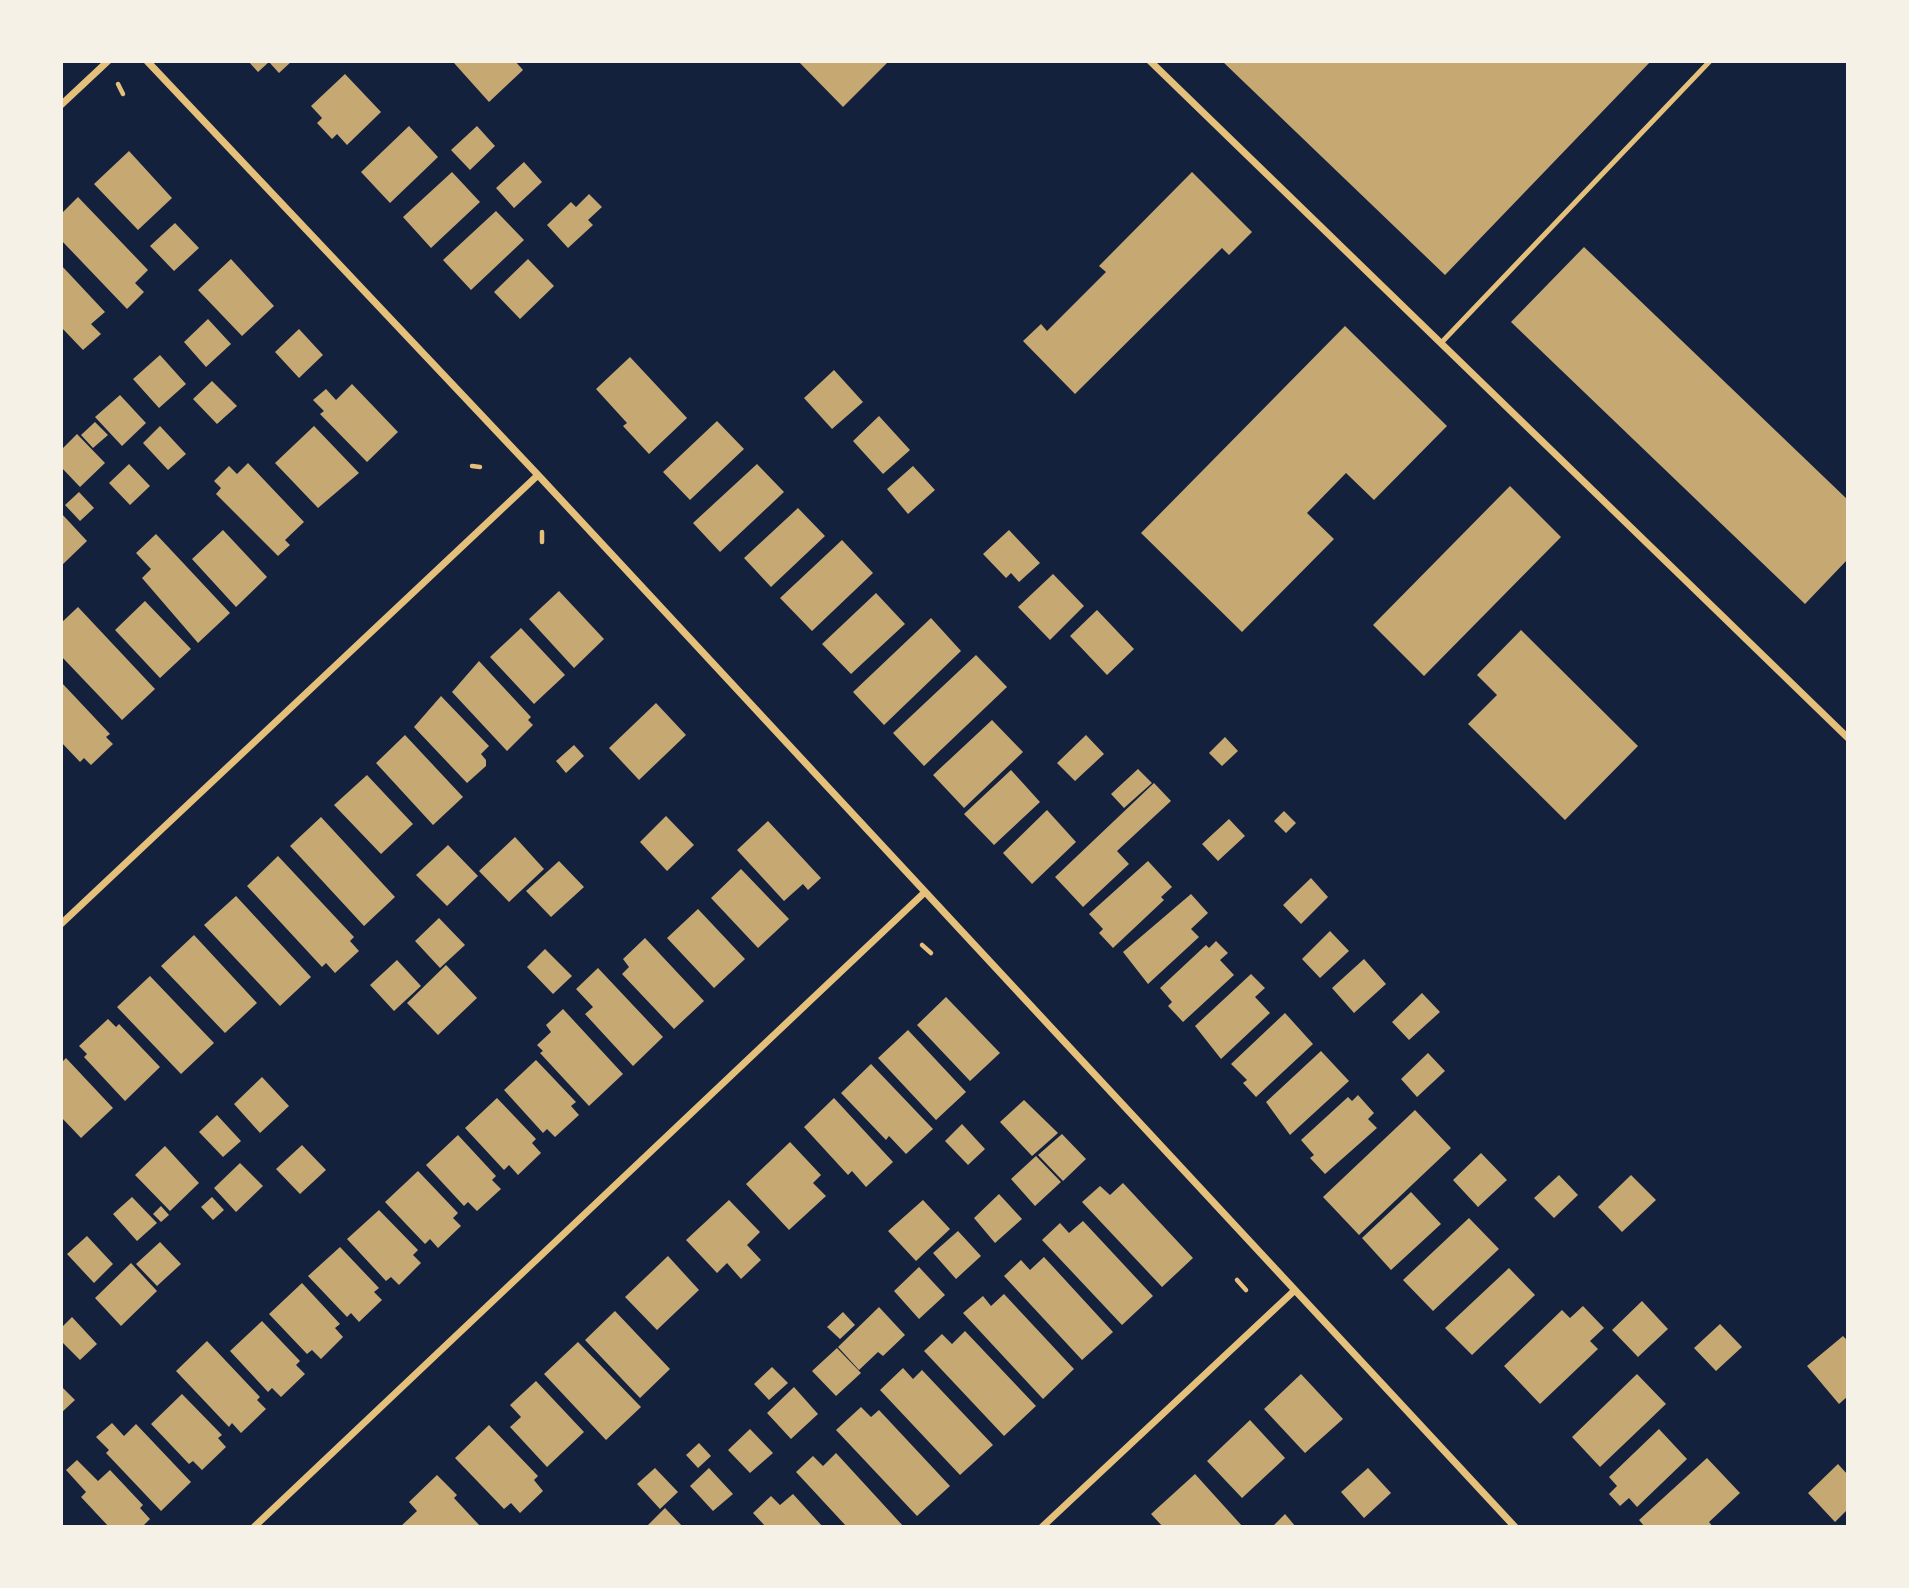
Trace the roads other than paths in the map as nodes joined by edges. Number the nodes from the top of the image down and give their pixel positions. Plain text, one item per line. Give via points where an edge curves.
1 (108, 61) edge
2 (147, 61) edge
3 (1150, 61) edge
4 (1710, 61) edge
5 (61, 105) edge
6 (1441, 343) junction
7 (538, 475) junction
8 (1848, 738) edge
9 (925, 892) junction
10 (61, 924) edge
11 (1295, 1290) junction
12 (254, 1527) edge
13 (1042, 1527) edge
14 (1515, 1527) edge

1 - 5 street
2 - 7 street
3 - 6 street
4 - 6 lane
6 - 8 street
7 - 9 street
7 - 10 street
9 - 11 street
9 - 12 street
11 - 13 street
11 - 14 street

